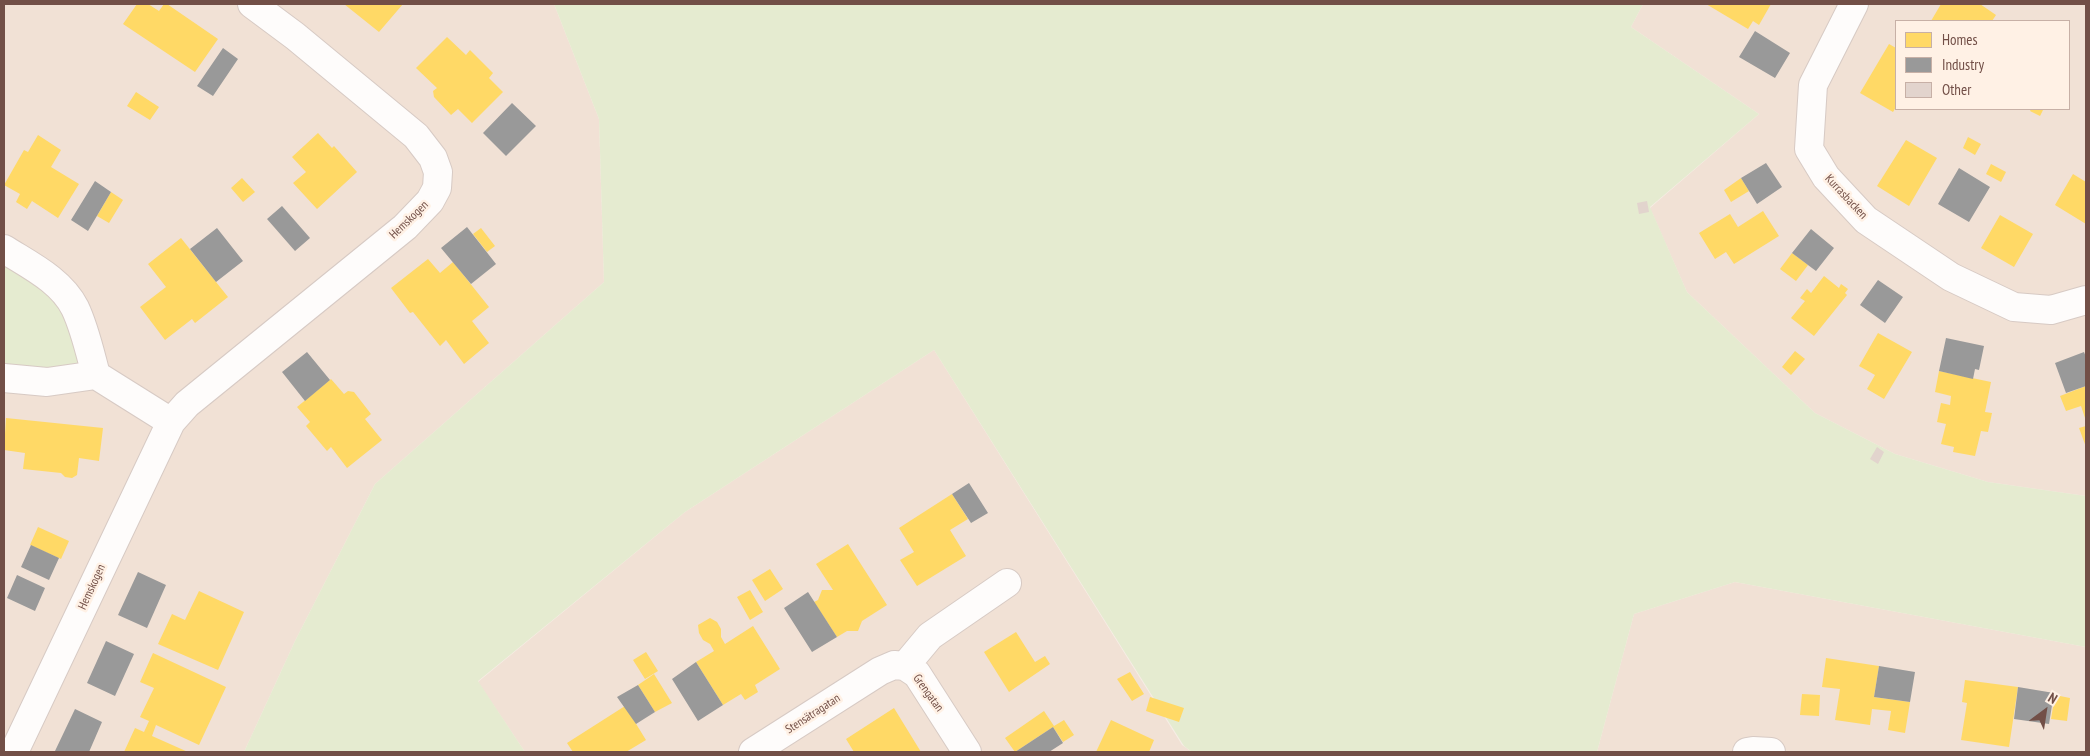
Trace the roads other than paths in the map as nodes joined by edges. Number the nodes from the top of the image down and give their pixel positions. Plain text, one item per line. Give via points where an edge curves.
1 (252, 4) edge
2 (1854, 4) edge
3 (4, 249) edge
4 (2086, 300) edge
5 (96, 375) junction
6 (4, 378) edge
7 (171, 422) junction
8 (1007, 583) dead end
9 (905, 666) junction
10 (873, 676) joint
11 (14, 752) edge
12 (753, 752) edge
13 (967, 752) edge
14 (1747, 752) edge
15 (1771, 752) edge

1 - 7 street, Hemskogen via 416,136 433,158 438,172 437,188 430,202 404,227 187,404
2 - 4 street, Kurrasbacken via 1813,85 1809,149 1826,177 1866,220 1951,277 2014,308 2051,310
3 - 5 street via 42,272 74,306
5 - 6 street via 47,382
5 - 7 street
7 - 11 street, Hemskogen
8 - 9 street via 930,636
9 - 10 street, Grengatan via 894,665
9 - 13 street, Grengatan via 926,686
10 - 12 street, Stensätragatan
14 - 15 street

